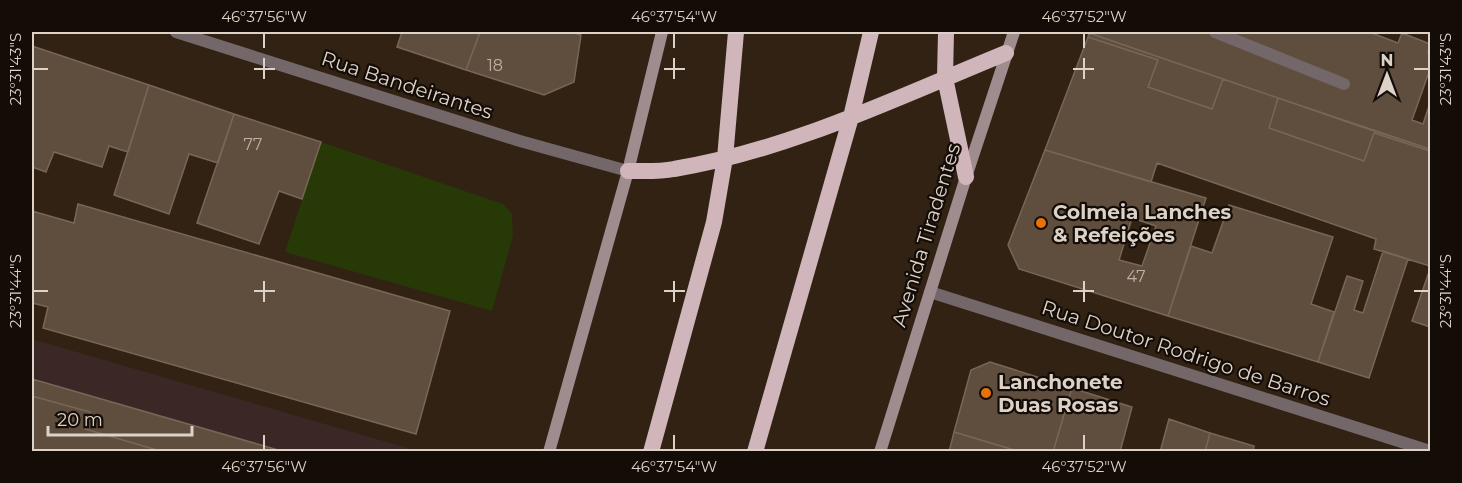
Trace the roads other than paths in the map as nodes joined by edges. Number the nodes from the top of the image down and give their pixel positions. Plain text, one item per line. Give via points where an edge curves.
1 (176, 32) edge
2 (662, 32) edge
3 (736, 32) edge
4 (871, 32) edge
5 (946, 32) edge
6 (1014, 32) edge
7 (1215, 32) edge
8 (1006, 53) junction
9 (945, 78) junction
10 (1344, 84) dead end
11 (851, 117) junction
12 (725, 158) junction
13 (628, 171) junction
14 (966, 177) junction
15 (930, 292) junction
16 (1431, 451) edge
17 (549, 452) edge
18 (651, 452) edge
19 (755, 452) edge
20 (880, 452) edge

1 - 13 street, Rua Bandeirantes via 520,141
2 - 13 main road
3 - 12 highway
4 - 11 highway
5 - 9 highway
6 - 8 main road, Avenida Tiradentes
7 - 10 street
8 - 9 highway
8 - 14 main road, Avenida Tiradentes
9 - 11 highway
9 - 14 highway
11 - 12 highway
11 - 19 highway
12 - 13 highway via 672,170
12 - 18 highway via 714,222
13 - 17 main road
14 - 15 main road, Avenida Tiradentes
15 - 16 street, Rua Doutor Rodrigo de Barros
15 - 20 main road, Avenida Tiradentes

